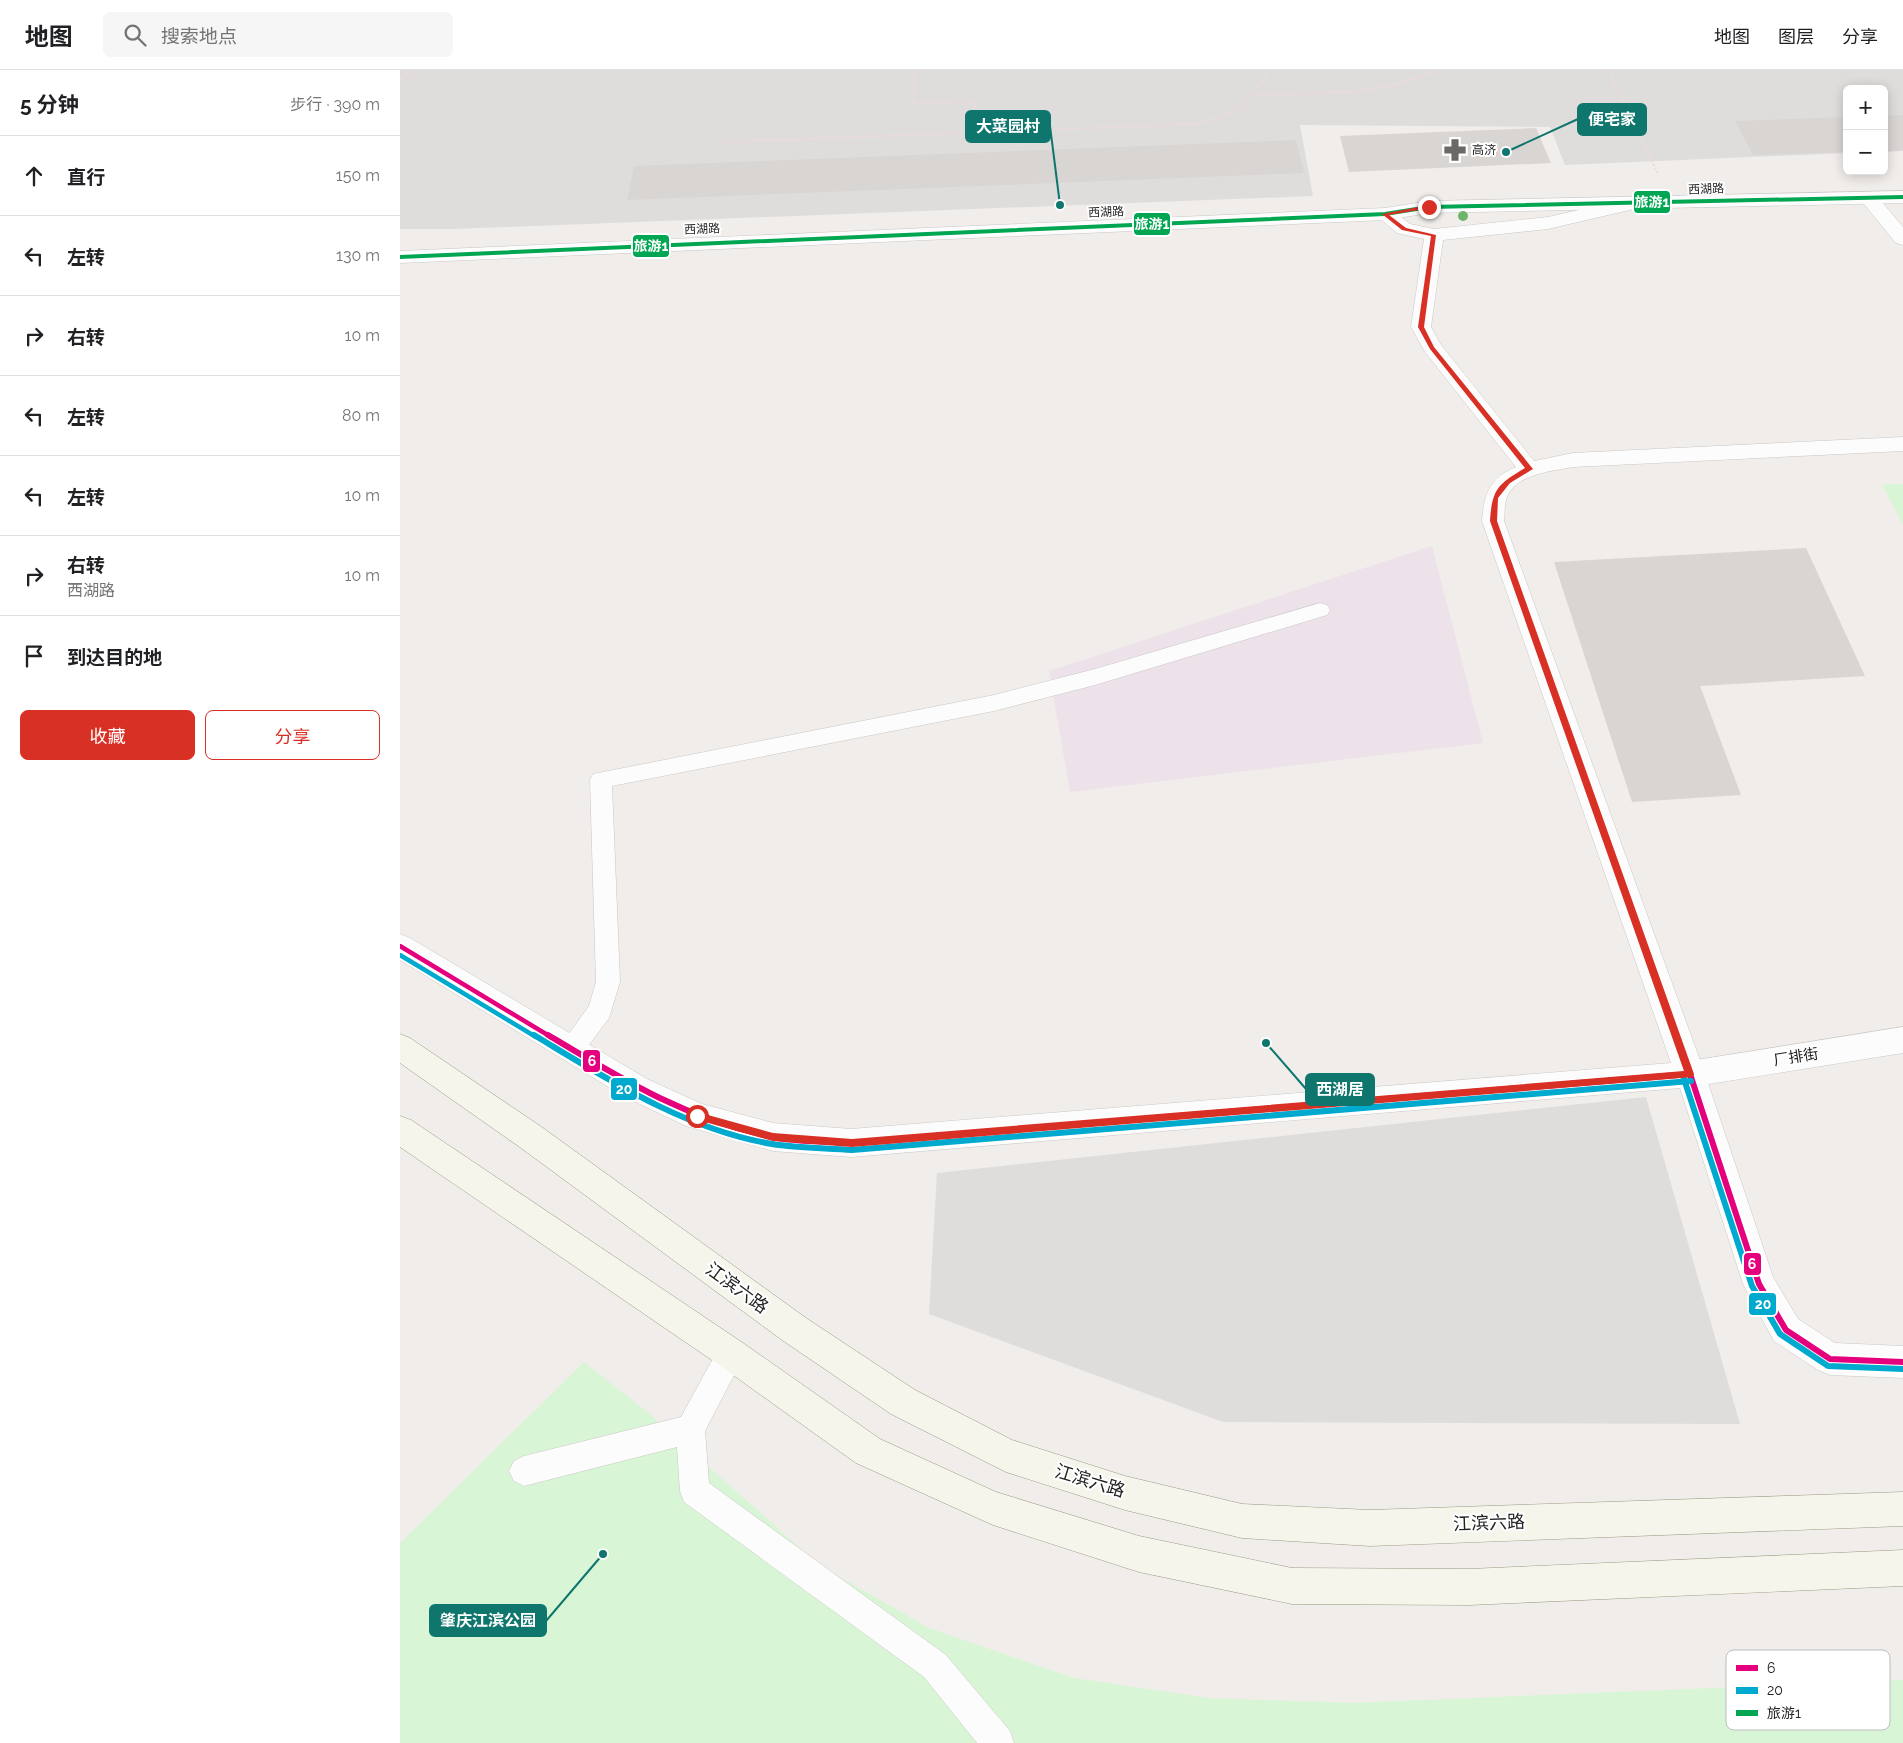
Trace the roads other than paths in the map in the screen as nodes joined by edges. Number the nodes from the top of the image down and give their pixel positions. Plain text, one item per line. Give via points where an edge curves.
1 (1903, 182) edge
2 (1903, 197) edge
3 (1868, 198) junction
4 (1631, 204) junction
5 (1385, 214) junction
6 (1434, 235) junction
7 (1903, 239) edge
8 (400, 241) edge
9 (400, 256) edge
10 (1903, 444) edge
11 (1530, 469) junction
12 (1320, 610) dead end
13 (400, 946) edge
14 (1903, 1040) edge
15 (400, 1047) edge
16 (571, 1050) junction
17 (1690, 1074) junction
18 (400, 1130) edge
19 (730, 1354) junction
20 (1903, 1362) edge
21 (690, 1429) junction
22 (524, 1471) dead end
23 (1903, 1509) edge
24 (1903, 1568) edge
25 (998, 1743) edge

1 - 8 street, 西湖路
2 - 3 street, 西湖路
3 - 4 street, 西湖路
3 - 7 street
4 - 5 street, 西湖路 via 1429,207
4 - 6 street via 1548,223
5 - 6 street via 1404,229
5 - 9 street, 西湖路
6 - 11 street via 1421,327 1432,347
10 - 11 street via 1573,460
11 - 17 street via 1508,481 1495,498 1493,521
12 - 16 lane via 1095,677 994,703 601,780 608,982 600,1010
13 - 16 street, 厂排街
14 - 17 street, 厂排街
15 - 23 main road, 江滨六路 via 532,1138 794,1329 903,1402 1006,1455 1125,1493 1242,1520 1370,1528
16 - 17 street, 厂排街 via 636,1088 697,1116 773,1137 852,1143
17 - 20 street via 1759,1284 1786,1330 1830,1359
18 - 19 main road
19 - 21 lane
19 - 24 main road via 868,1451 993,1508 1139,1554 1292,1586 1469,1587
21 - 22 lane
21 - 25 lane via 695,1491 935,1666

